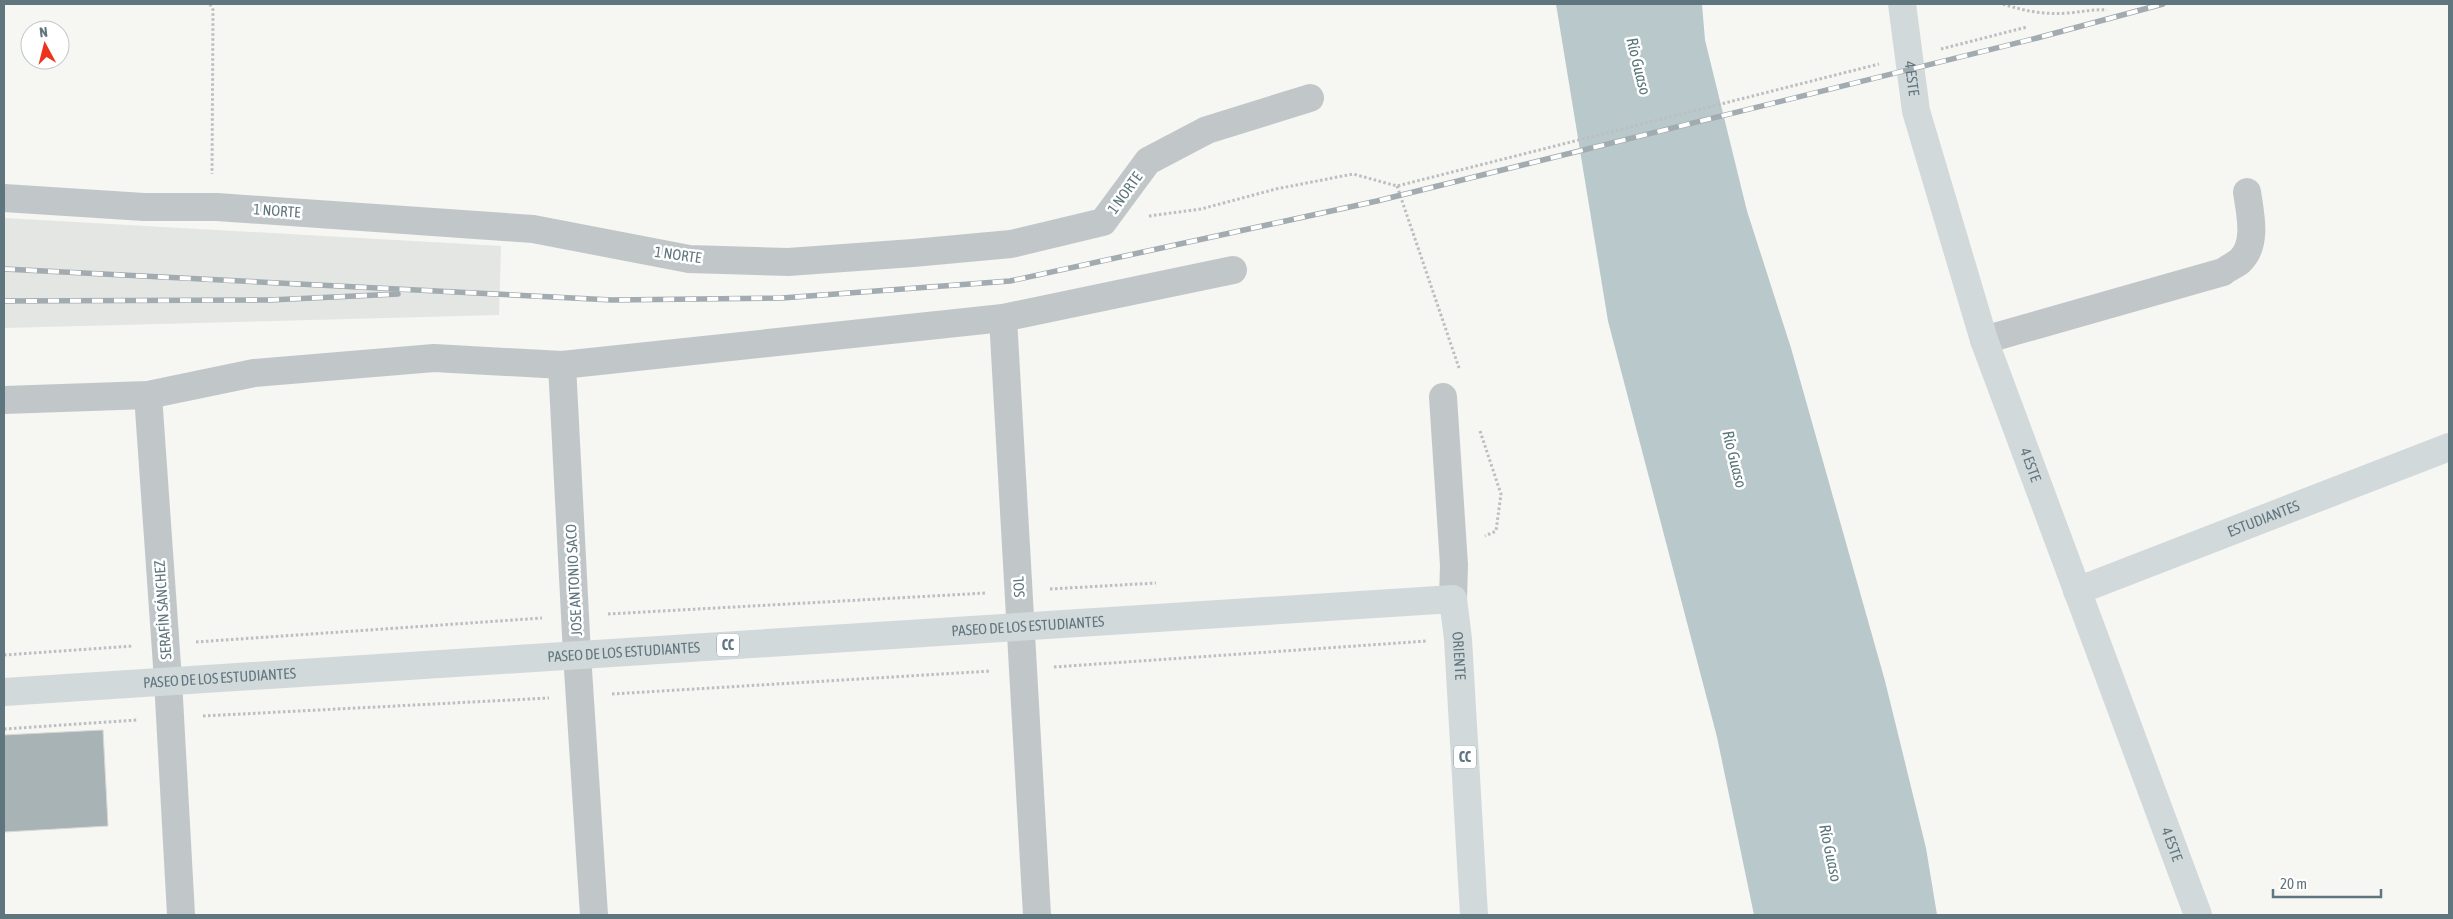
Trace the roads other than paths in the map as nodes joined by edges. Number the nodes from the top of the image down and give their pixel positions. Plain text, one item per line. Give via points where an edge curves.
1 (1902, 4) edge
2 (1310, 98) dead end
3 (2247, 192) dead end
4 (4, 198) edge
5 (1233, 270) dead end
6 (1003, 318) junction
7 (1984, 340) junction
8 (562, 365) junction
9 (148, 394) junction
10 (1443, 397) dead end
11 (4, 400) edge
12 (2449, 447) edge
13 (2077, 591) junction
14 (1453, 599) junction
15 (1021, 627) junction
16 (577, 654) junction
17 (168, 680) junction
18 (4, 692) edge
19 (182, 915) edge
20 (594, 915) edge
21 (1037, 915) edge
22 (1474, 915) edge
23 (2198, 915) edge

1 - 7 main road, 4 ESTE via 1916,111
2 - 4 street, 1 NORTE via 1207,130 1148,161 1104,222 1012,244 913,254 788,262 689,259 533,228 212,207 144,207
3 - 7 street via 2252,231 2248,248 2240,260 2223,272
5 - 6 street
6 - 8 street
6 - 15 street, SOL
7 - 13 main road, 4 ESTE
8 - 9 street via 434,358 254,373
8 - 16 street, JOSE ANTONIO SACO
9 - 11 street
9 - 17 street, SERAFÍN SÁNCHEZ
10 - 14 street, ORIENTE via 1454,565
12 - 13 main road, ESTUDIANTES
13 - 23 main road, 4 ESTE
14 - 15 main road, PASEO DE LOS ESTUDIANTES / CC
14 - 22 main road, ORIENTE / CC
15 - 16 main road, PASEO DE LOS ESTUDIANTES / CC
15 - 21 street, SOL
16 - 17 main road, PASEO DE LOS ESTUDIANTES / CC
16 - 20 street, JOSE ANTONIO SACO
17 - 18 main road, PASEO DE LOS ESTUDIANTES / CC
17 - 19 street, SERAFÍN SÁNCHEZ

